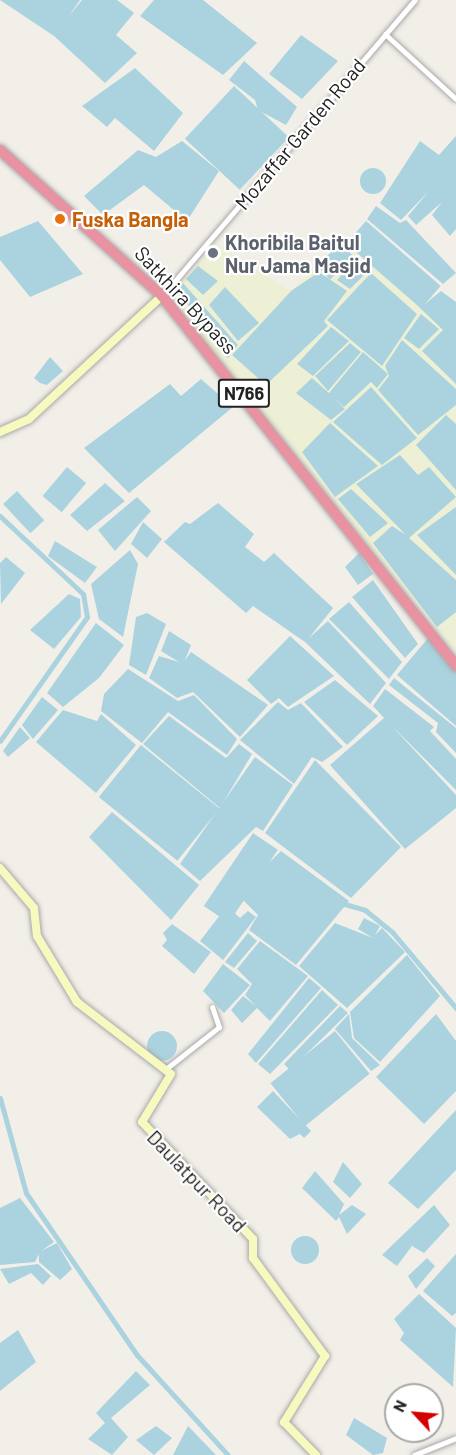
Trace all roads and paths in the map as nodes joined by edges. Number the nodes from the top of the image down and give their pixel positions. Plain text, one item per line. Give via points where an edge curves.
1 (416, 0) edge
2 (385, 34) junction
3 (456, 99) edge
4 (0, 150) edge
5 (162, 296) junction
6 (0, 432) edge
7 (456, 666) edge
8 (0, 868) edge
9 (212, 1007) dead end
10 (167, 1068) junction
11 (456, 1438) edge
12 (316, 1455) edge
13 (414, 1455) edge

1 - 2 street, Mozaffar Garden Road
2 - 3 street
2 - 5 street, Mozaffar Garden Road
4 - 5 highway, Satkhira Bypass / N766
5 - 6 street via 29,419
5 - 7 highway, Satkhira Bypass / N766
8 - 10 street via 33,906 37,936 77,1002
9 - 10 street via 219,1027
10 - 12 street, Daulatpur Road via 171,1079 142,1122 253,1239 253,1258 325,1356 284,1422
11 - 13 street

